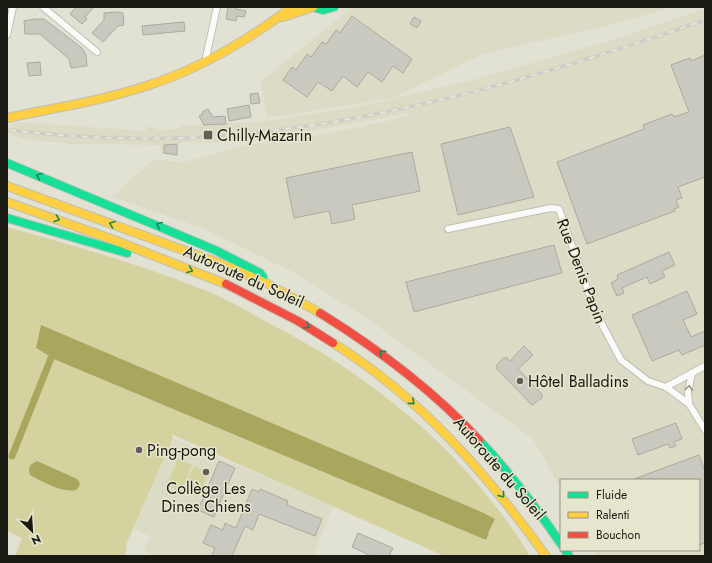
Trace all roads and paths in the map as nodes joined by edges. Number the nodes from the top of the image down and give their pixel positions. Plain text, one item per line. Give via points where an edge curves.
1 (13, 7) edge
2 (43, 7) edge
3 (217, 7) edge
4 (292, 7) edge
5 (313, 7) edge
6 (334, 7) edge
7 (277, 19) junction
8 (7, 35) edge
9 (97, 52) dead end
10 (204, 62) junction
11 (7, 118) edge
12 (7, 163) edge
13 (7, 186) edge
14 (7, 202) edge
15 (7, 218) edge
16 (448, 229) dead end
17 (154, 255) junction
18 (266, 283) junction
19 (705, 366) edge
20 (692, 372) junction
21 (666, 387) junction
22 (689, 404) junction
23 (705, 430) edge
24 (560, 543) edge
25 (546, 556) edge

1 - 8 street
2 - 9 street
3 - 10 street
4 - 7 main road
5 - 6 main road via 320,11
5 - 7 main road
7 - 10 main road
10 - 11 main road via 123,93
18 -> 12 main road via 260,273 215,250
18 -> 13 main road, Autoroute du Soleil via 212,260
14 -> 17 main road, Autoroute du Soleil
15 - 17 main road via 142,258
16 - 21 street, Rue Denis Papin via 551,208 559,209 596,313 621,360 648,381
17 -> 25 main road, Autoroute du Soleil via 221,282 279,310 337,344 380,375 434,421 480,469
24 -> 18 main road, Autoroute du Soleil via 503,467 433,395 359,336 309,304
19 - 20 street
20 - 21 street
22 -> 20 street via 688,392
21 - 22 street, Rue Denis Papin
22 - 23 street, Rue Denis Papin

